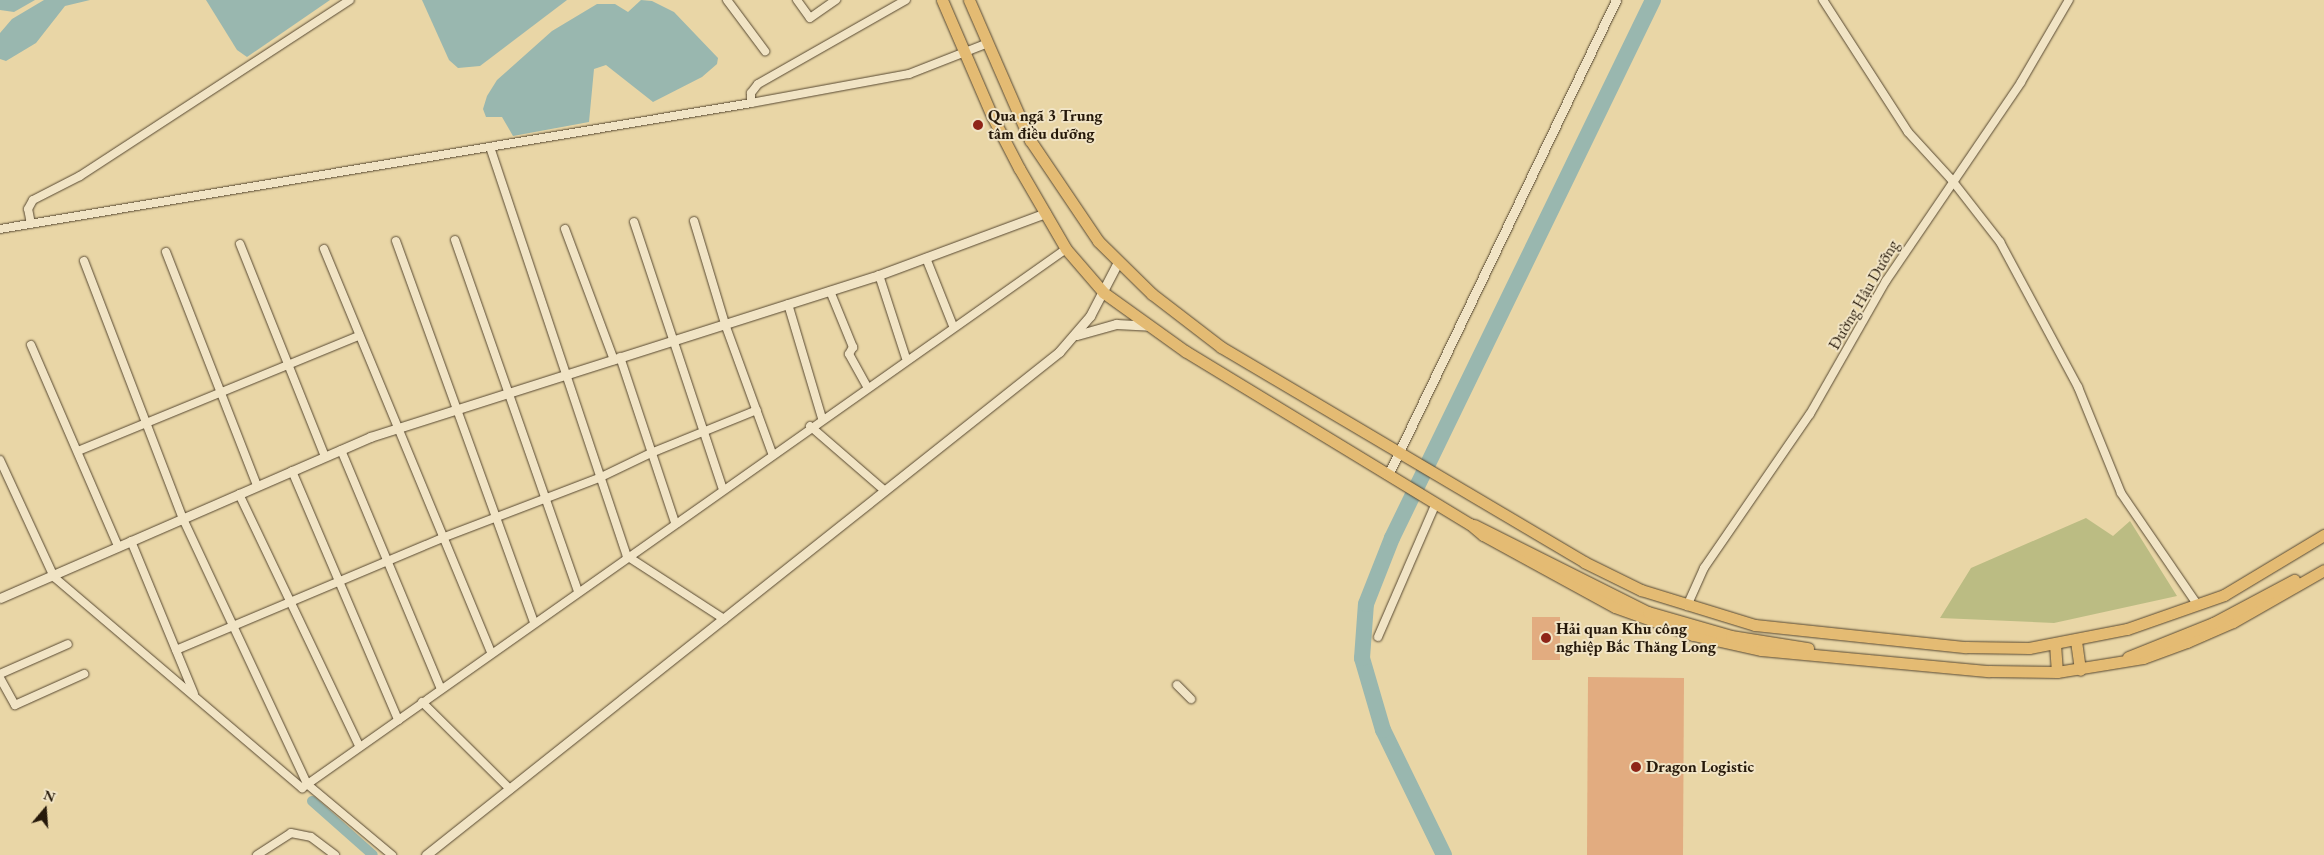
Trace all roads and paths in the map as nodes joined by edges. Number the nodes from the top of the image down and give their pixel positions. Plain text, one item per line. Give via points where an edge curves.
1 (350, 0) edge
2 (727, 0) edge
3 (797, 0) edge
4 (836, 0) edge
5 (906, 0) edge
6 (942, 0) edge
7 (970, 0) edge
8 (1616, 0) edge
9 (1823, 0) edge
10 (2070, 0) edge
11 (988, 43) junction
12 (766, 51) dead end
13 (964, 53) junction
14 (752, 104) junction
15 (490, 147) junction
16 (1952, 179) junction
17 (1046, 213) junction
18 (694, 221) dead end
19 (634, 222) dead end
20 (31, 224) junction
21 (0, 229) edge
22 (565, 229) dead end
23 (455, 240) dead end
24 (396, 241) dead end
25 (240, 244) dead end
26 (324, 249) dead end
27 (1066, 249) junction
28 (166, 252) dead end
29 (926, 258) junction
30 (84, 260) dead end
31 (1118, 262) junction
32 (879, 275) junction
33 (830, 291) junction
34 (1104, 293) junction
35 (788, 304) junction
36 (725, 324) junction
37 (952, 326) junction
38 (1151, 326) junction
39 (1077, 335) junction
40 (359, 336) junction
41 (676, 340) junction
42 (31, 345) dead end
43 (617, 358) junction
44 (906, 358) junction
45 (289, 366) junction
46 (564, 375) junction
47 (867, 386) junction
48 (511, 392) junction
49 (221, 393) junction
50 (456, 410) junction
51 (756, 410) junction
52 (822, 418) junction
53 (145, 423) junction
54 (810, 426) junction
55 (396, 429) junction
56 (703, 430) junction
57 (341, 450) junction
58 (78, 451) junction
59 (651, 453) junction
60 (772, 453) junction
61 (1400, 454) junction
62 (325, 456) junction
63 (0, 460) edge
64 (292, 471) junction
65 (1388, 475) junction
66 (599, 478) junction
67 (257, 486) junction
68 (722, 489) junction
69 (885, 491) junction
70 (239, 494) junction
71 (547, 499) junction
72 (1431, 500) junction
73 (498, 519) junction
74 (184, 521) junction
75 (675, 522) junction
76 (2324, 535) edge
77 (442, 538) junction
78 (131, 541) junction
79 (118, 546) junction
80 (627, 556) junction
81 (2324, 562) edge
82 (388, 564) junction
83 (2324, 570) edge
84 (54, 577) junction
85 (340, 583) junction
86 (578, 591) junction
87 (0, 598) edge
88 (290, 604) junction
89 (2198, 604) junction
90 (1688, 606) junction
91 (724, 620) junction
92 (534, 622) junction
93 (233, 626) junction
94 (1378, 638) dead end
95 (2076, 641) junction
96 (68, 644) dead end
97 (2055, 644) junction
98 (176, 650) junction
99 (491, 654) junction
100 (2124, 660) junction
101 (2080, 670) junction
102 (2057, 672) junction
103 (0, 674) edge
104 (84, 674) dead end
105 (0, 678) edge
106 (1177, 685) dead end
107 (440, 689) junction
108 (194, 696) junction
109 (1191, 699) dead end
110 (422, 702) junction
111 (398, 720) junction
112 (359, 746) junction
113 (307, 784) junction
114 (510, 789) junction
115 (258, 855) edge
116 (335, 855) edge
117 (392, 855) edge
118 (426, 855) edge

1 - 20 street via 88,170 33,200 28,209
2 - 12 street
3 - 4 street via 810,18
5 - 14 street via 758,84 751,93
6 - 13 main road
7 - 11 main road
8 - 61 street
9 - 16 street via 1908,132
10 - 16 street, Đường Hậu Dưỡng via 2021,82
11 - 13 street
11 - 31 main road via 1030,140 1098,241
13 - 14 street via 909,74
13 - 17 main road via 992,116
14 - 15 street
15 - 20 street
15 - 46 street
16 - 89 street via 2000,242 2023,282 2078,387 2121,493
16 - 90 street, Đường Hậu Dưỡng via 1886,281 1810,414 1704,568
17 - 27 main road
17 - 29 street
18 - 36 street
19 - 41 street
20 - 21 street
22 - 43 street
23 - 48 street
24 - 50 street
25 - 45 street
26 - 40 street
27 - 34 main road
27 - 37 street
28 - 49 street
29 - 32 street
29 - 37 street
30 - 53 street
31 - 34 street
31 - 61 main road via 1178,317 1221,347
32 - 33 street
32 - 44 street
33 - 35 street
33 - 47 street via 853,348 849,354
34 - 38 main road
34 - 39 street
35 - 36 street
35 - 52 street
36 - 41 street
36 - 51 street
37 - 44 street
38 - 39 street via 1116,324
38 - 65 main road via 1185,352
39 - 69 street
40 - 45 street
40 - 55 street
41 - 43 street
41 - 56 street
42 - 58 street
43 - 46 street
43 - 59 street
44 - 47 street
45 - 49 street
45 - 62 street
46 - 48 street
46 - 66 street
47 - 52 street
48 - 50 street
48 - 71 street
49 - 53 street
49 - 67 street
50 - 55 street
50 - 73 street
51 - 56 street
51 - 60 street
52 - 54 street
53 - 58 street
53 - 74 street
54 - 60 street
54 - 69 street
55 - 57 street
55 - 77 street
56 - 59 street
56 - 68 street
57 - 62 street
57 - 82 street
58 - 79 street
59 - 66 street
59 - 75 street
60 - 68 street
61 - 65 street
61 - 90 main road via 1584,562 1641,590
62 - 64 street
63 - 84 street
64 - 67 street
64 - 85 street
65 - 72 main road
66 - 71 street
66 - 80 street
67 - 70 street
68 - 75 street
69 - 91 street
70 - 74 street
70 - 88 street
71 - 73 street
71 - 86 street
72 - 94 street
72 - 102 main road via 1483,536 1598,599 1672,628 1761,650 1990,671
73 - 77 street
73 - 92 street
74 - 78 street
74 - 93 street
75 - 80 street
76 - 89 main road via 2224,595
77 - 82 street
77 - 99 street
78 - 79 street
78 - 98 street
79 - 84 street
80 - 86 street
80 - 91 street
81 - 100 main road via 2257,601
82 - 85 street
82 - 107 street
83 - 100 main road via 2233,622 2143,658
84 - 87 street
84 - 108 street
85 - 88 street
85 - 111 street
86 - 92 street
88 - 93 street
88 - 112 street
89 - 95 main road via 2127,630
90 - 97 main road via 1755,625 1966,647
91 - 114 street
92 - 99 street
93 - 98 street
93 - 113 street
95 - 97 main road
95 - 101 main road
96 - 103 street
97 - 102 main road
98 - 108 street
99 - 107 street
100 - 101 main road
101 - 102 main road
104 - 105 street via 16,705
106 - 109 street
107 - 110 street
108 - 113 street via 302,788
110 - 111 street
110 - 114 street
111 - 112 street
112 - 113 street
113 - 117 street
114 - 118 street
115 - 116 street via 291,833 311,837

